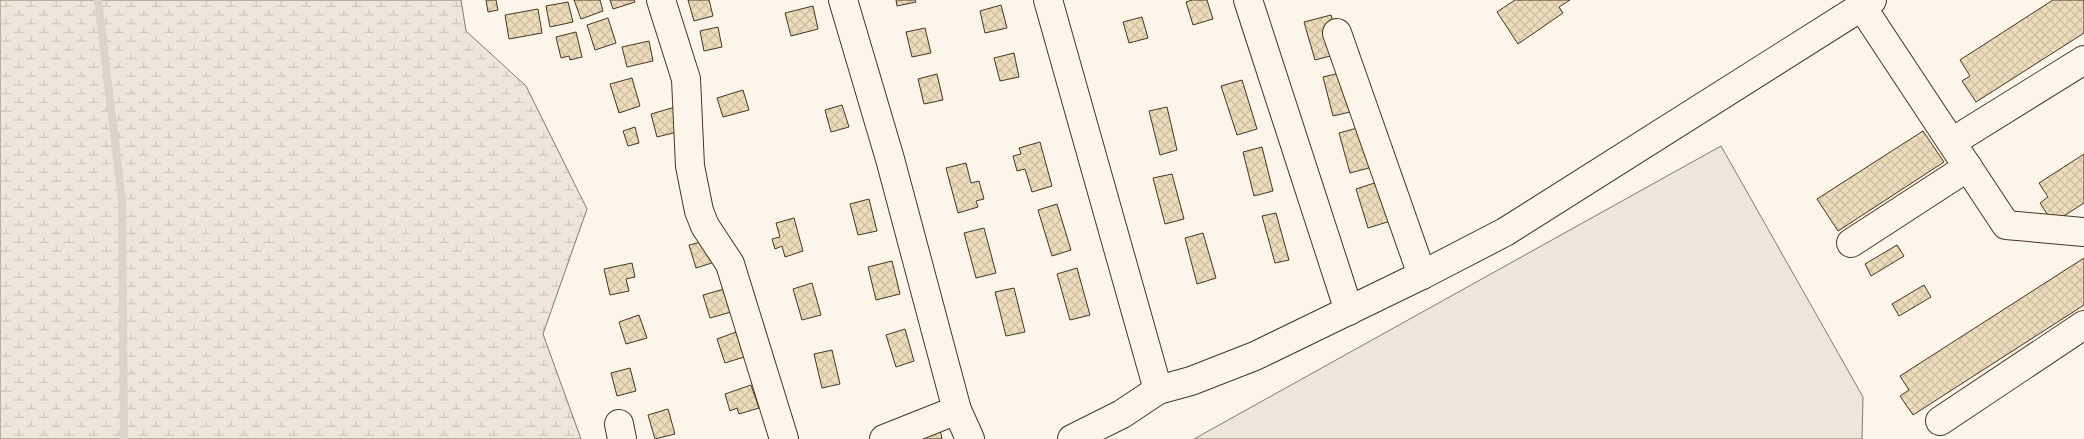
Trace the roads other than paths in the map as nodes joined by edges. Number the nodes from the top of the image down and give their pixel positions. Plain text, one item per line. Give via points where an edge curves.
1 (661, 0) edge
2 (843, 0) edge
3 (1048, 0) edge
4 (1248, 0) edge
5 (1867, 3) edge
6 (1337, 33) dead end
7 (2084, 60) edge
8 (1952, 142) junction
9 (1968, 167) junction
10 (2082, 230) edge
11 (1851, 243) dead end
12 (1422, 275) junction
13 (1349, 311) junction
14 (2084, 325) edge
15 (1158, 390) junction
16 (957, 410) junction
17 (1940, 420) dead end
18 (784, 439) edge
19 (884, 439) edge
20 (970, 439) edge
21 (1072, 439) edge

1 - 18 street via 686,79 690,166 699,211 730,264
2 - 16 street via 890,159
3 - 15 street
4 - 13 street
5 - 8 street
5 - 12 street via 1505,232
6 - 12 street
7 - 8 street
8 - 9 street
9 - 10 street via 2006,225
9 - 11 street
12 - 13 street
13 - 15 street via 1255,356
14 - 17 street
15 - 21 street via 1122,414
16 - 19 street
16 - 20 street

